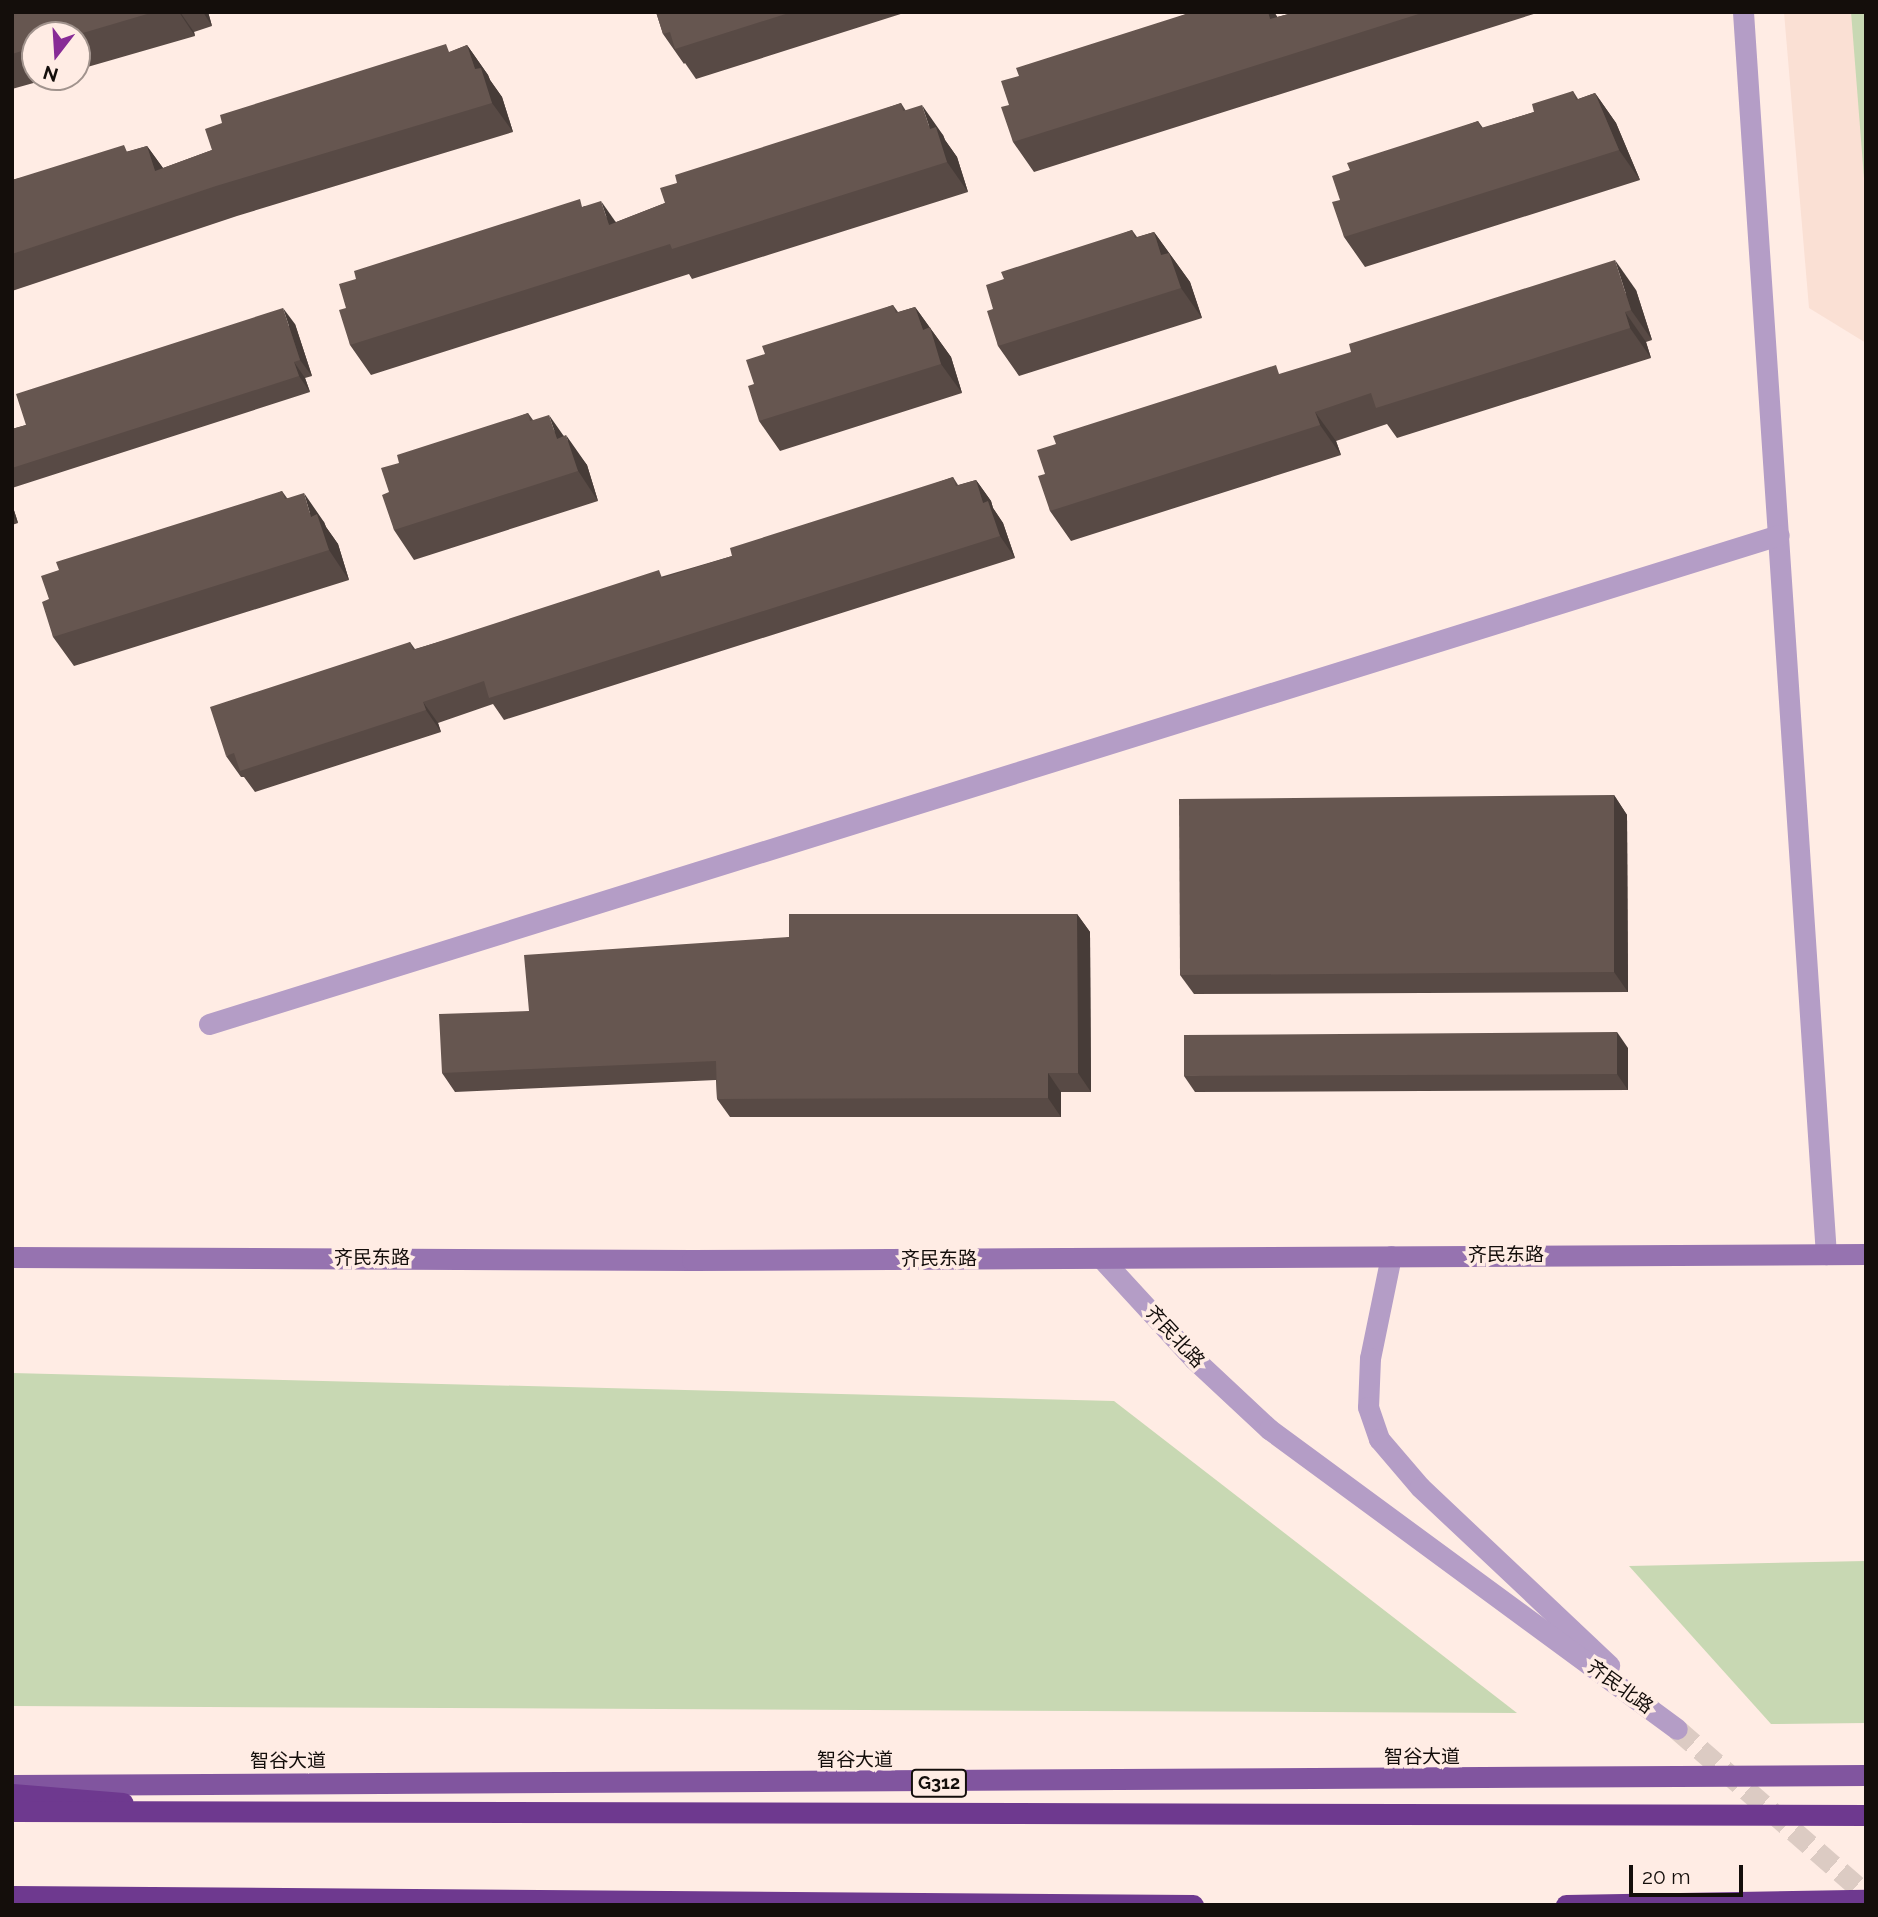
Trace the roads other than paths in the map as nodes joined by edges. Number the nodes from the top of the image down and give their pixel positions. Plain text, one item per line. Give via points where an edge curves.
1 (1742, 12) edge
2 (1779, 535) junction
3 (209, 1024) dead end
4 (1826, 1254) junction
5 (1866, 1254) edge
6 (1391, 1256) junction
7 (12, 1257) edge
8 (1102, 1259) junction
9 (1866, 1775) edge
10 (12, 1785) edge
11 (12, 1794) edge
12 (195, 1808) junction
13 (12, 1811) edge
14 (1866, 1815) edge
15 (12, 1896) edge
16 (275, 1896) junction
17 (1866, 1900) edge
18 (125, 1905) edge
19 (1194, 1905) edge
20 (1566, 1905) edge

1 - 2 street
2 - 3 street
2 - 4 street
4 - 5 street, 齐民东路
4 - 6 street, 齐民东路
6 - 8 street, 齐民东路
6 - 8 street, 齐民北路 via 1370,1358 1368,1407 1379,1439 1420,1488 1677,1729 1269,1429 1194,1359
7 - 8 street, 齐民东路
9 - 10 main road, 智谷大道 / G312
11 - 12 highway, bridge
12 - 13 highway, G312, bridge
12 - 14 highway, G312, bridge
15 - 16 highway
16 - 18 highway
16 - 19 highway
17 - 20 highway

